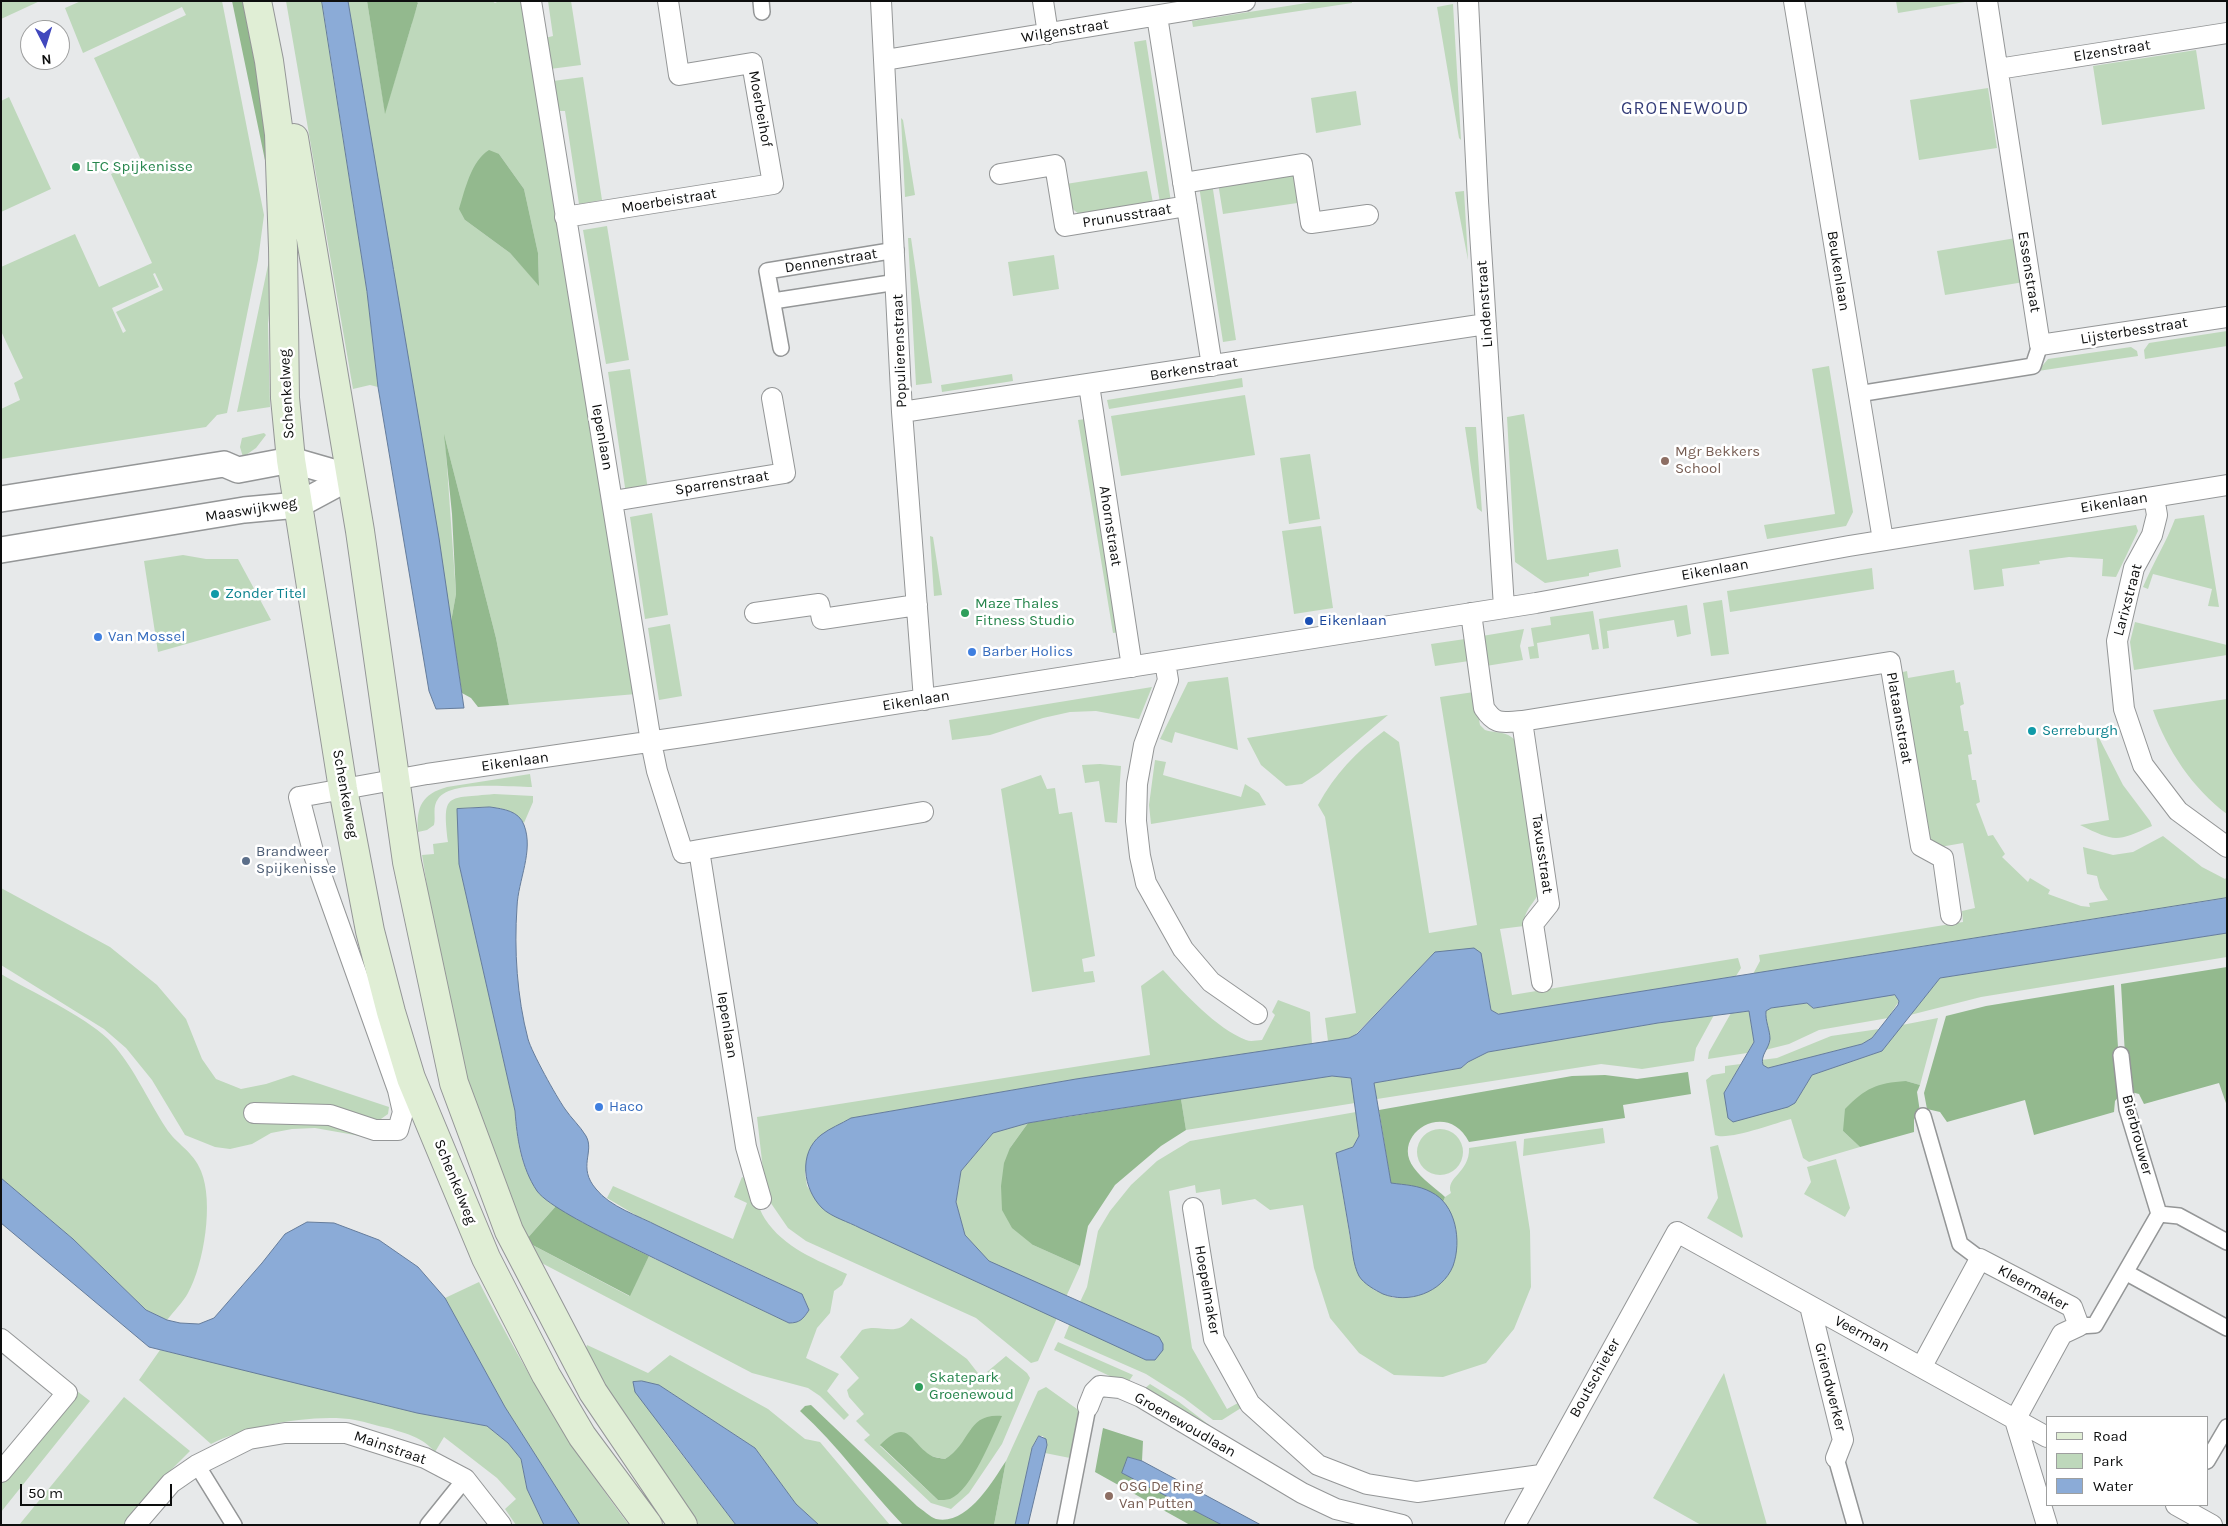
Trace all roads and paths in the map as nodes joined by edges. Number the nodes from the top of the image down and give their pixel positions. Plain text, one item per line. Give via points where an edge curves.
1 (256, 1) edge
2 (271, 1) edge
3 (531, 1) edge
4 (668, 1) edge
5 (881, 1) edge
6 (1043, 1) edge
7 (1245, 1) edge
8 (1468, 1) edge
9 (1794, 1) edge
10 (1987, 1) edge
11 (1157, 16) junction
12 (2227, 33) edge
13 (1048, 34) junction
14 (885, 60) junction
15 (1998, 69) junction
16 (1000, 174) dead end
17 (1183, 183) junction
18 (772, 184) joint
19 (1187, 206) junction
20 (1368, 215) dead end
21 (565, 217) junction
22 (896, 250) junction
23 (897, 282) junction
24 (773, 301) junction
25 (2227, 317) edge
26 (1486, 324) junction
27 (2040, 345) junction
28 (781, 348) dead end
29 (1212, 366) junction
30 (1089, 384) junction
31 (1858, 394) junction
32 (772, 398) dead end
33 (902, 412) junction
34 (291, 460) junction
35 (350, 476) junction
36 (2227, 485) edge
37 (2154, 497) junction
38 (1, 499) edge
39 (613, 501) junction
40 (298, 505) junction
41 (1883, 540) junction
42 (1, 550) edge
43 (917, 605) junction
44 (1504, 607) junction
45 (755, 613) dead end
46 (1470, 613) junction
47 (1165, 662) junction
48 (1132, 666) junction
49 (924, 700) junction
50 (1522, 721) junction
51 (651, 742) junction
52 (397, 780) junction
53 (343, 788) junction
54 (923, 812) dead end
55 (2227, 848) edge
56 (699, 850) junction
57 (1951, 915) dead end
58 (1542, 982) dead end
59 (1257, 1014) dead end
60 (2121, 1055) dead end
61 (254, 1114) dead end
62 (1923, 1116) dead end
63 (761, 1199) dead end
64 (1193, 1208) dead end
65 (2159, 1214) junction
66 (1677, 1232) joint
67 (2227, 1242) edge
68 (1980, 1259) junction
69 (2127, 1273) junction
70 (1810, 1306) junction
71 (2079, 1326) junction
72 (2227, 1328) edge
73 (1, 1340) edge
74 (1922, 1366) junction
75 (1088, 1407) joint
76 (2015, 1420) junction
77 (2227, 1427) edge
78 (2046, 1436) edge
79 (1836, 1458) joint
80 (2208, 1459) edge
81 (197, 1465) junction
82 (1, 1472) edge
83 (1541, 1475) junction
84 (465, 1478) junction
85 (2181, 1506) edge
86 (135, 1525) edge
87 (234, 1525) edge
88 (428, 1525) edge
89 (500, 1525) edge
90 (648, 1525) edge
91 (683, 1525) edge
92 (1065, 1525) edge
93 (1402, 1525) edge
94 (1515, 1525) edge
95 (1855, 1525) edge
96 (2047, 1525) edge
97 (2212, 1525) edge

1 - 34 main road, Schenkelweg via 269,60 279,134 285,398
2 - 35 main road
3 - 21 street, Iepenlaan
4 - 18 street, Moerbeihof via 679,75 752,63
5 - 14 street, Populierenstraat
6 - 13 street
7 - 11 street, Wilgenstraat
8 - 26 street, Lindenstraat
9 - 31 street, Beukenlaan
10 - 15 street, Essenstraat
11 - 13 street, Wilgenstraat
11 - 17 street, Prunusstraat
12 - 15 street, Elzenstraat
13 - 14 street, Wilgenstraat
14 - 22 street, Populierenstraat
15 - 27 street, Essenstraat
16 - 19 street, Prunusstraat via 1055,165 1065,226
17 - 19 street, Prunusstraat
17 - 20 street, Prunusstraat via 1302,164 1310,223
18 - 21 street, Moerbeistraat
19 - 29 street, Prunusstraat
21 - 39 street, Iepenlaan
22 - 23 street, Populierenstraat
22 - 24 street, Dennenstraat via 768,271
23 - 24 street, Dennenstraat
23 - 33 street, Populierenstraat
24 - 28 street, Dennenstraat
25 - 27 street, Lijsterbesstraat
26 - 29 street, Berkenstraat
26 - 44 street, Lindenstraat
27 - 31 street via 2033,366
29 - 30 street, Berkenstraat
30 - 33 street, Berkenstraat
30 - 48 street, Ahornstraat
31 - 41 street, Beukenlaan
32 - 39 street, Sparrenstraat via 785,473
33 - 43 street, Populierenstraat
34 - 35 street
34 - 38 street via 238,470 224,464
34 - 40 main road, Schenkelweg
35 - 40 street, Maaswijkweg
35 - 52 main road
36 - 37 street, Eikenlaan
37 - 41 street, Eikenlaan
37 - 55 street, Larixstraat via 2157,515 2152,535 2134,568 2117,641 2124,709 2143,765 2178,811
39 - 51 street, Iepenlaan
40 - 42 street, Maaswijkweg via 244,510
40 - 53 main road, Schenkelweg
41 - 44 street, Eikenlaan
43 - 45 street via 822,619 819,604
43 - 49 street, Populierenstraat
44 - 46 street, Eikenlaan
46 - 47 street, Eikenlaan
46 - 50 street via 1484,708 1492,719
47 - 48 street, Eikenlaan
47 - 59 street via 1168,680 1144,746 1137,784 1136,821 1146,883 1183,949 1211,982
48 - 49 street, Eikenlaan
49 - 51 street, Eikenlaan
50 - 57 street, Plataanstraat via 1890,662 1921,846 1943,858
50 - 58 street, Taxusstraat via 1549,904 1533,924
51 - 52 street, Eikenlaan
51 - 56 street, Iepenlaan via 683,853
52 - 53 street, Eikenlaan
52 - 91 main road via 407,862 454,1083 509,1231 593,1392
53 - 61 street, Eikenlaan via 300,798 310,844 403,1112 398,1130 375,1130 330,1115
53 - 90 main road, Schenkelweg via 370,931 391,1012 411,1078 465,1209 486,1258 546,1375 582,1436
54 - 56 street, Iepenlaan
56 - 63 street, Iepenlaan via 746,1147
60 - 65 street, Bierbrouwer via 2127,1109
62 - 68 street, Kleermaker via 1960,1244
64 - 83 street, Hoepelmaker via 1214,1338 1250,1404 1318,1465 1367,1484 1418,1492
65 - 67 street via 2179,1216
65 - 69 street
66 - 70 street, Veerman
66 - 83 street, Boutschieter
68 - 71 street, Kleermaker via 2072,1308
68 - 74 street, Kleermaker
69 - 71 street via 2095,1325
69 - 72 street
70 - 74 street, Veerman
70 - 79 street, Griendwerker via 1843,1440
71 - 76 street, Kleermaker via 2062,1334
73 - 82 street via 67,1393
74 - 76 street, Veerman
75 - 92 street, Groenewoudlaan
75 - 93 street, Groenewoudlaan via 1100,1386 1120,1388 1302,1493 1336,1509
76 - 78 street, Veerman
76 - 96 street
77 - 80 street
79 - 95 street, Griendwerker
81 - 84 street, Mainstraat via 249,1439 285,1433 346,1433 425,1458
81 - 86 street, Mainstraat via 171,1483
81 - 87 street
83 - 94 street, Boutschieter
84 - 88 street
84 - 89 street, Mainstraat
85 - 97 street

